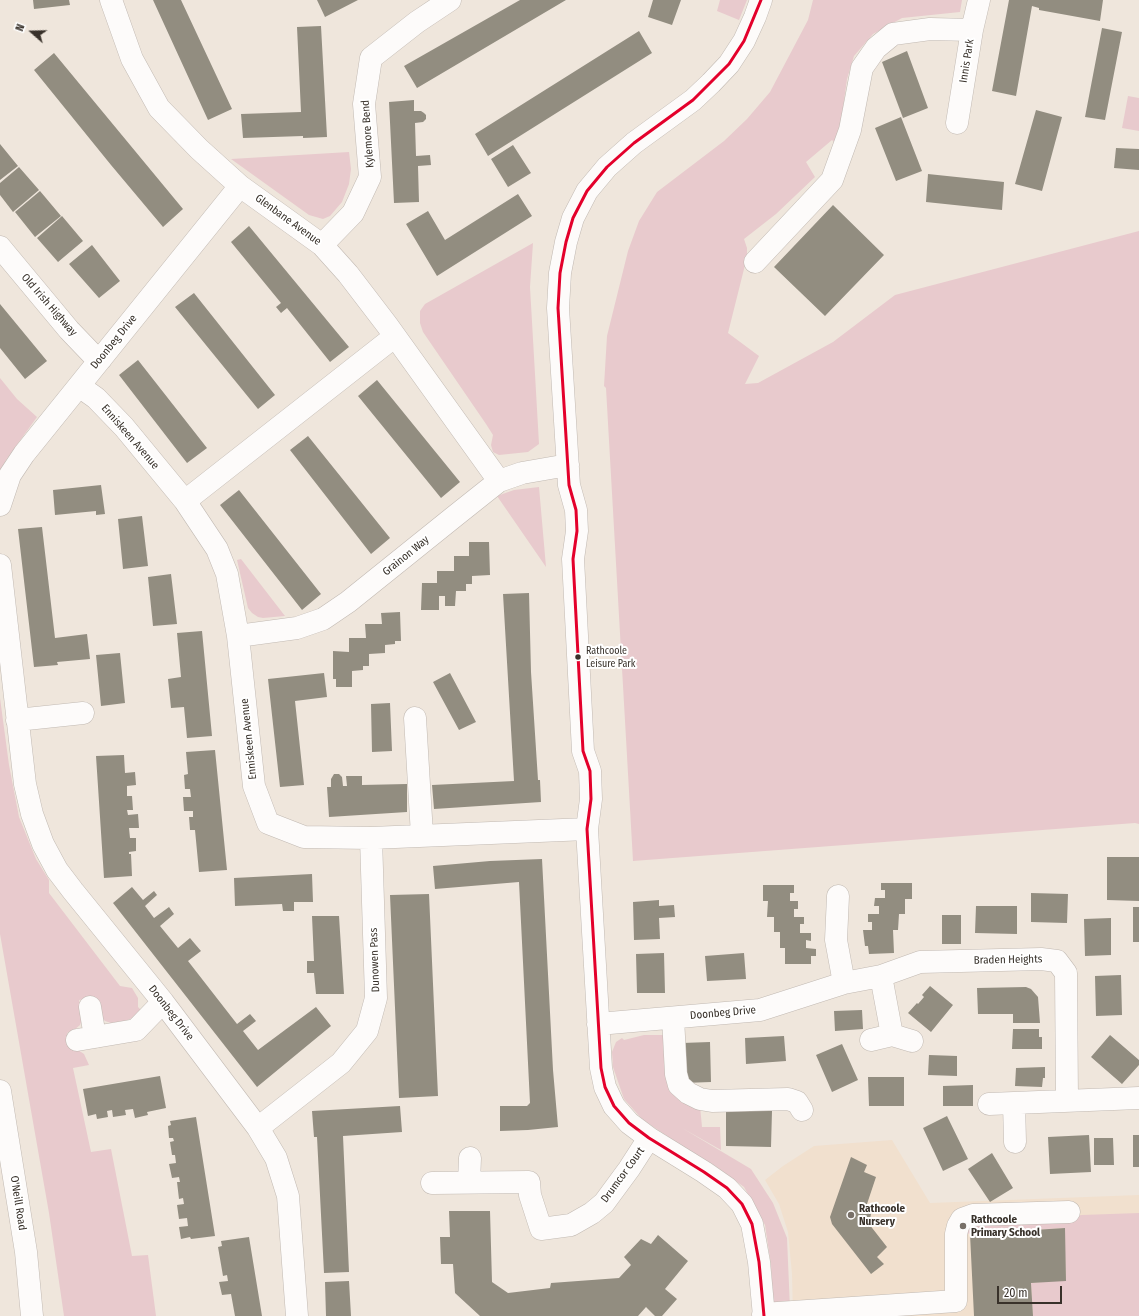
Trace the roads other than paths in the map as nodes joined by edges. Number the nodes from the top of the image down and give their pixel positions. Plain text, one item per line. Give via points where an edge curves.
1 (111, 0) edge
2 (450, 0) edge
3 (761, 0) edge
4 (979, 0) edge
5 (972, 30) junction
6 (957, 123) dead end
7 (240, 186) junction
8 (322, 245) junction
9 (0, 247) edge
10 (755, 262) dead end
11 (394, 336) junction
12 (101, 359) junction
13 (79, 386) junction
14 (568, 465) junction
15 (499, 481) junction
16 (185, 501) junction
17 (0, 505) edge
18 (0, 565) edge
19 (238, 636) junction
20 (83, 713) dead end
21 (415, 718) dead end
22 (17, 720) junction
23 (587, 828) junction
24 (422, 835) junction
25 (371, 838) junction
26 (838, 896) dead end
27 (881, 976) junction
28 (844, 983) junction
29 (163, 1002) junction
30 (90, 1007) dead end
31 (673, 1018) junction
32 (598, 1024) junction
33 (871, 1040) dead end
34 (0, 1091) edge
35 (1139, 1098) edge
36 (1067, 1100) junction
37 (1014, 1103) junction
38 (989, 1104) dead end
39 (802, 1110) dead end
40 (258, 1128) junction
41 (649, 1138) junction
42 (1015, 1142) dead end
43 (470, 1158) dead end
44 (469, 1182) junction
45 (432, 1183) dead end
46 (1069, 1212) dead end
47 (763, 1315) edge
48 (32, 1316) edge
49 (297, 1316) edge

1 - 7 street, Glenbane Avenue via 132,59 159,108
2 - 8 street, Kylemore Bend via 371,58 364,104 370,177 353,213
3 - 14 street via 744,41 728,64 693,100 634,142 607,167 588,190 573,218 560,273 558,308
4 - 5 street, Innis Park
5 - 6 street, Innis Park
5 - 10 street via 930,29 894,34 876,48 862,68 850,130 832,180
7 - 8 street, Glenbane Avenue
7 - 12 street, Doonbeg Drive
8 - 11 street, Glenbane Avenue via 348,274
9 - 12 street, Old Irish Highway via 69,330 92,354
11 - 15 street, Glenbane Avenue
11 - 16 street
12 - 13 street, Doonbeg Drive
13 - 16 street, Enniskeen Avenue via 96,398 124,427
13 - 17 street, Doonbeg Drive via 10,475
14 - 15 street, Grainon Way via 522,473
14 - 23 street via 569,485 576,510 574,559 583,751 590,776 591,799
15 - 19 street, Grainon Way via 323,620 297,628
16 - 19 street, Enniskeen Avenue via 217,549 227,574
18 - 22 street, Doonbeg Drive
19 - 25 street, Enniskeen Avenue via 254,786 268,823 304,837
20 - 22 street
21 - 24 street
22 - 29 street, Doonbeg Drive via 25,784 42,844 69,886
23 - 24 street, Enniskeen Avenue
23 - 32 street
24 - 25 street, Enniskeen Avenue
25 - 40 street, Dunowen Pass via 376,998 367,1030 341,1063
26 - 28 street via 836,940
27 - 28 street, Braden Heights
27 - 33 street via 902,1038
27 - 36 street, Braden Heights via 920,962 1041,959 1057,961 1066,973
28 - 31 street, Doonbeg Drive via 760,1010
29 - 30 street via 136,1030 86,1038
29 - 40 street, Doonbeg Drive
31 - 32 street, Doonbeg Drive
31 - 39 street via 676,1074 679,1085 688,1093 712,1102 788,1099 798,1102
32 - 41 street via 605,1087 614,1106 629,1123
34 - 48 street, O'Neill Road via 25,1244
35 - 36 street
36 - 37 street
37 - 38 street
37 - 42 street
40 - 49 street, Doonbeg Drive via 276,1158 288,1196
41 - 44 street, Drumcor Court via 630,1169 604,1203 592,1214 571,1225 541,1229 530,1195 529,1182
41 - 47 street via 727,1188 742,1204 752,1224 759,1262
43 - 44 street
44 - 45 street, Drumcor Court
46 - 47 street via 973,1215 962,1219 956,1234 956,1301

